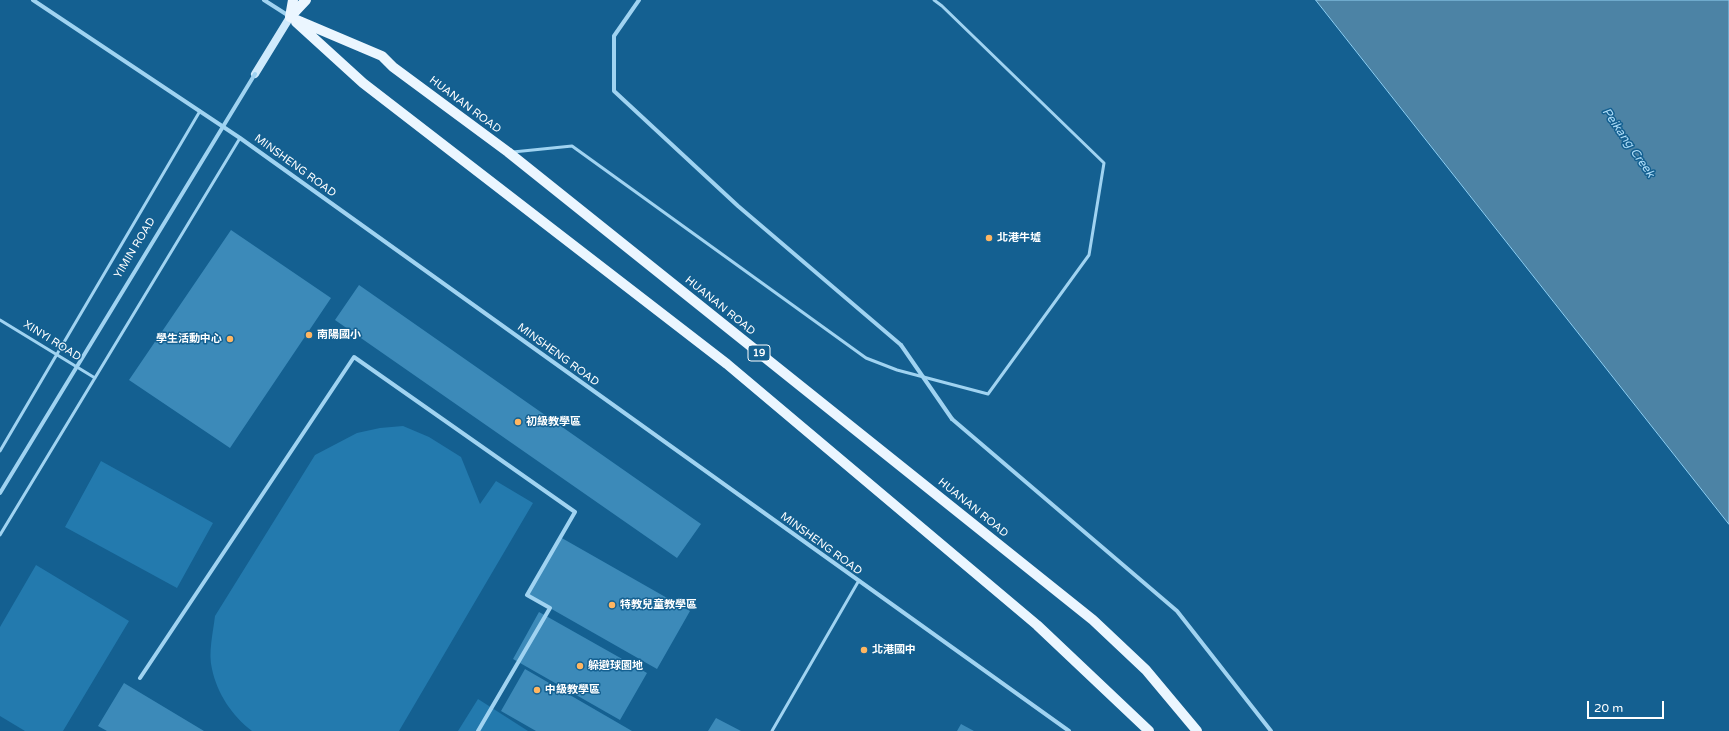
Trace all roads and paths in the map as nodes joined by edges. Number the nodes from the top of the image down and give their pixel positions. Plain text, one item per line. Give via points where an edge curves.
1 (33, 0) edge
2 (264, 0) edge
3 (293, 0) edge
4 (306, 0) edge
5 (639, 0) edge
6 (934, 0) edge
7 (290, 17) junction
8 (255, 74) joint
9 (200, 110) junction
10 (240, 138) junction
11 (508, 152) junction
12 (0, 320) edge
13 (56, 354) junction
14 (95, 378) junction
15 (0, 451) edge
16 (0, 493) edge
17 (0, 535) edge
18 (858, 582) junction
19 (140, 678) dead end
20 (478, 731) edge
21 (772, 731) edge
22 (1069, 731) edge
23 (1149, 731) edge
24 (1197, 731) edge
25 (1271, 731) edge

1 - 9 street, MINSHENG ROAD
2 - 7 street
3 - 7 main road
4 - 7 main road
5 - 25 street, bridge via 614,36 614,91 738,206 901,345 952,419 1176,611
6 - 11 lane via 1104,163 1089,255 988,394 896,370 866,358 572,146
7 - 8 street, YIMIN ROAD
7 - 11 main road, HUANAN ROAD / 19 via 382,56 393,67
7 - 23 main road, 19 via 362,83 727,364 1037,625
8 - 16 street, YIMIN ROAD, bridge
9 - 10 street, MINSHENG ROAD
9 - 13 lane, YIMIN ROAD
10 - 14 lane
10 - 18 street, MINSHENG ROAD
11 - 24 main road, HUANAN ROAD / 19 via 1093,620 1146,670
12 - 13 lane, XINYI ROAD
13 - 14 lane, XINYI ROAD
13 - 15 lane, YIMIN ROAD
14 - 17 lane
18 - 21 lane
18 - 22 street, MINSHENG ROAD
19 - 20 street via 354,357 575,512 527,595 550,608

